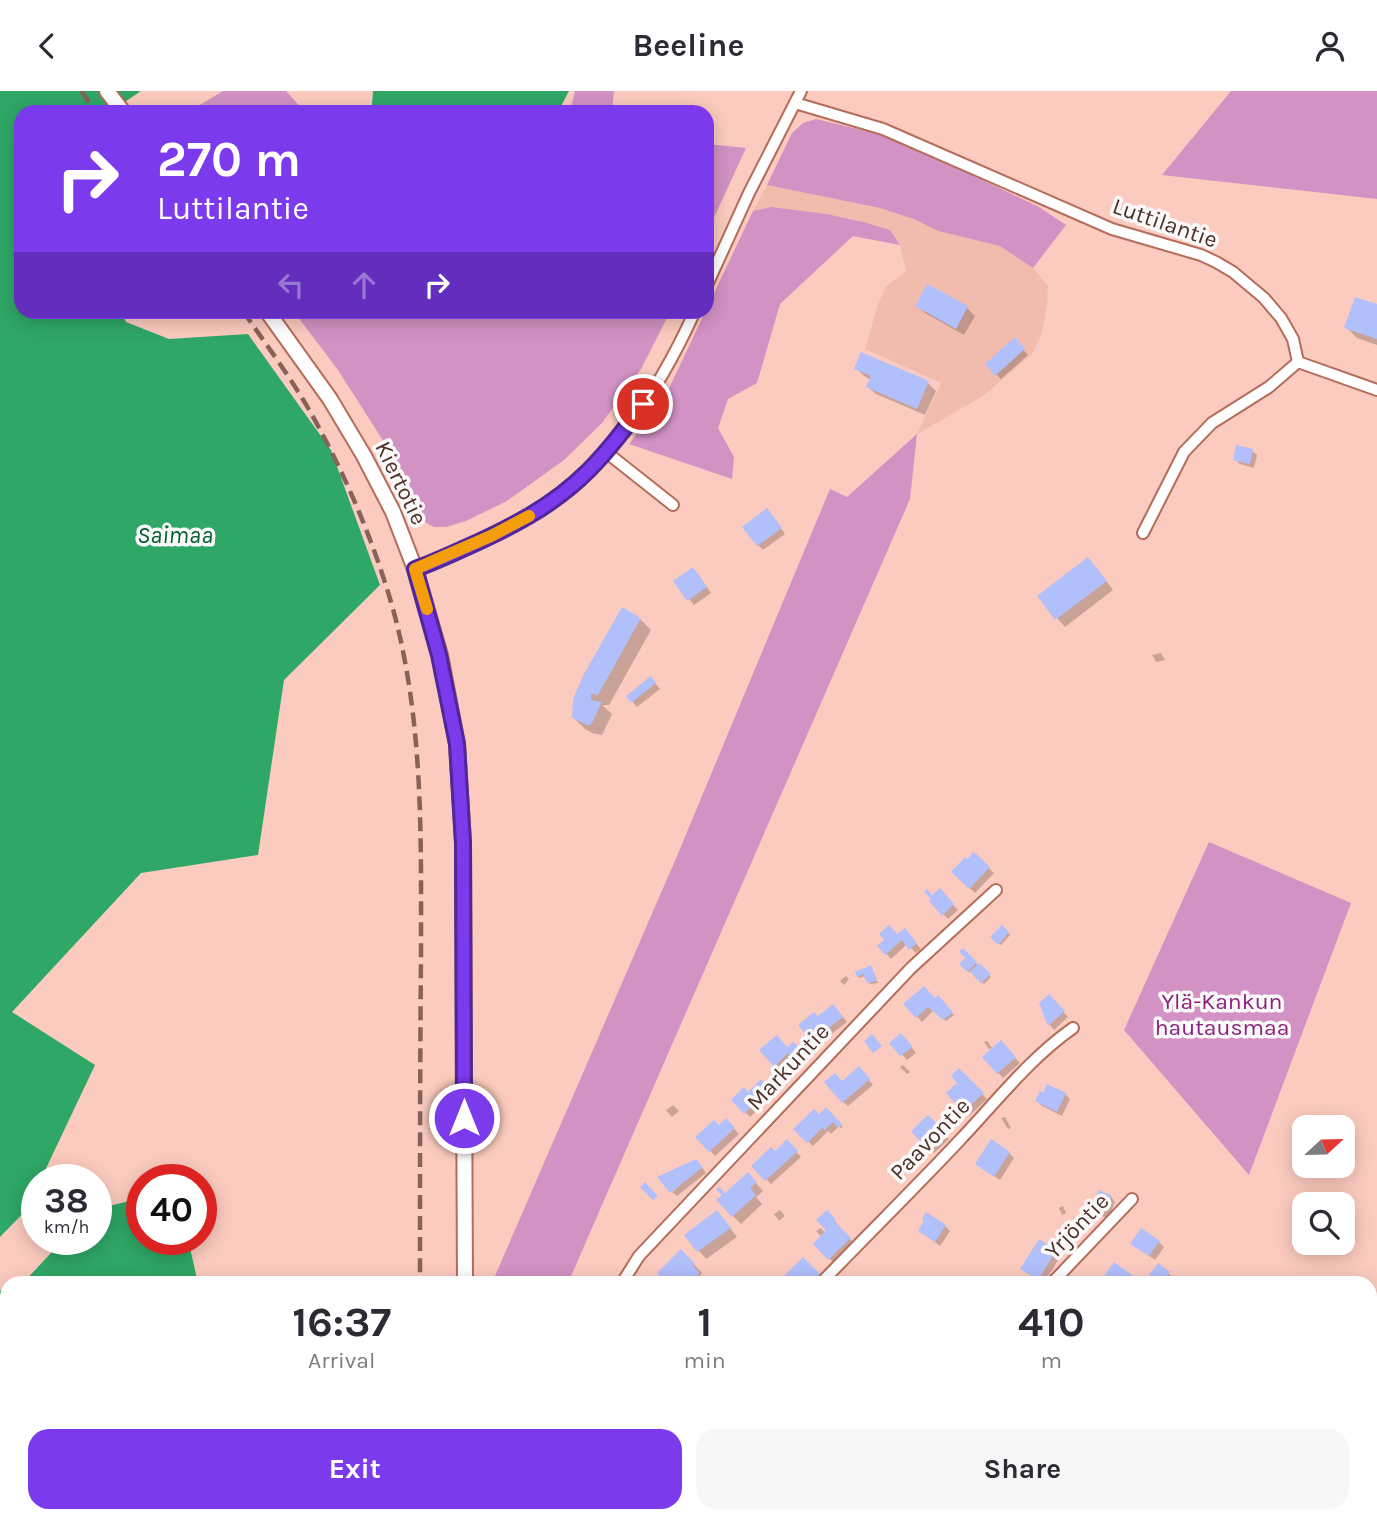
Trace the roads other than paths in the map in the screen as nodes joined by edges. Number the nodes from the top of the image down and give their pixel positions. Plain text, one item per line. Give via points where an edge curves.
1 (801, 91) edge
2 (795, 103) junction
3 (714, 270) edge
4 (273, 319) edge
5 (691, 319) edge
6 (1298, 362) junction
7 (1377, 390) edge
8 (606, 452) junction
9 (673, 505) dead end
10 (1143, 533) dead end
11 (415, 569) junction
12 (996, 890) dead end
13 (1073, 1028) dead end
14 (1132, 1199) dead end
15 (465, 1276) edge
16 (626, 1276) edge
17 (828, 1276) edge
18 (1059, 1276) edge

1 - 2 street
2 - 3 street
2 - 6 street, Luttilantie via 883,129 1112,229 1216,262 1233,272 1281,318 1293,339
4 - 11 street, Kiertotie via 364,456
5 - 8 street via 654,388
6 - 7 street
6 - 10 street via 1269,387 1212,423 1184,452
8 - 9 street
8 - 11 street via 541,509
11 - 15 street, Kiertotie via 439,655 458,757 463,843
12 - 16 street, Markuntie via 911,968 639,1256
13 - 17 street, Paavontie via 1033,1060
14 - 18 street, Yrjöntie

